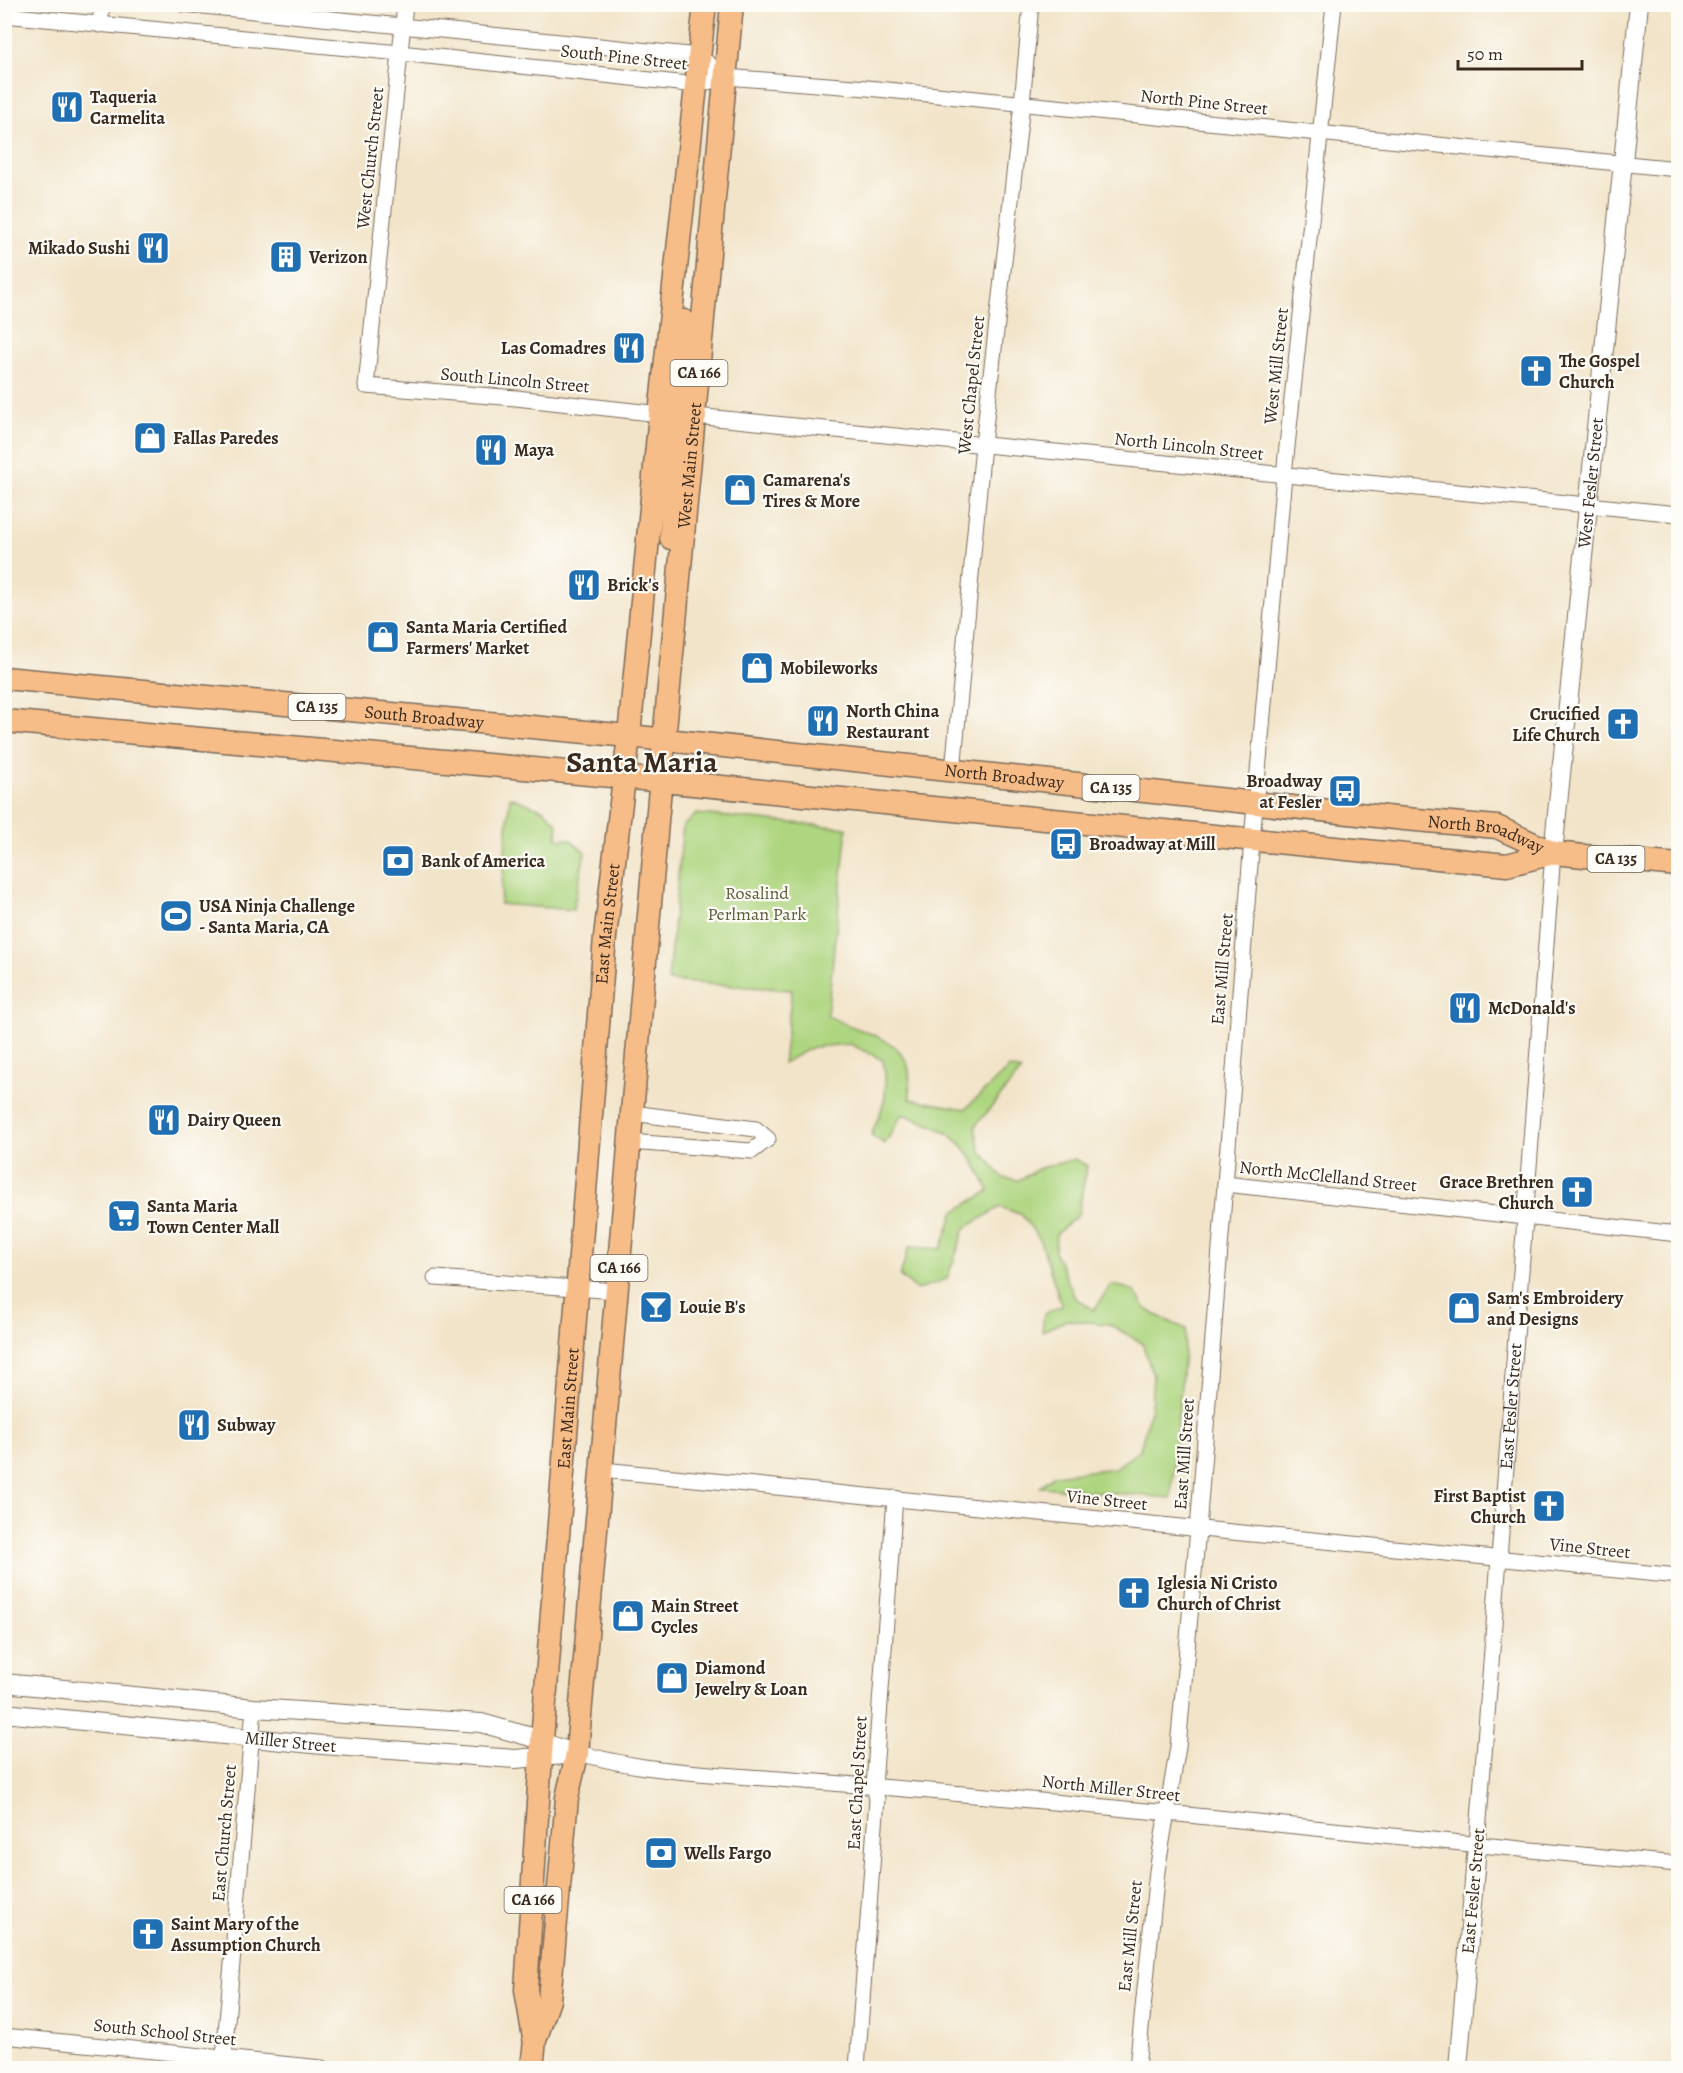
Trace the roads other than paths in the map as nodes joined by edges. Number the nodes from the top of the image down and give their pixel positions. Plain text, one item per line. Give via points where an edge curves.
1 (102, 4) edge
2 (183, 4) edge
3 (405, 4) edge
4 (705, 4) edge
5 (732, 4) edge
6 (1031, 4) edge
7 (1334, 4) edge
8 (1639, 4) edge
9 (4, 15) edge
10 (100, 25) junction
11 (402, 25) junction
12 (400, 53) junction
13 (699, 56) junction
14 (725, 77) junction
15 (697, 85) junction
16 (1022, 104) junction
17 (1320, 133) junction
18 (1623, 163) junction
19 (1678, 169) edge
20 (680, 248) junction
21 (366, 386) joint
22 (660, 414) junction
23 (695, 416) junction
24 (984, 445) junction
25 (1284, 475) junction
26 (1588, 505) junction
27 (1678, 514) edge
28 (680, 593) junction
29 (4, 678) edge
30 (4, 721) edge
31 (629, 736) junction
32 (664, 741) junction
33 (953, 771) junction
34 (622, 777) junction
35 (661, 781) junction
36 (1255, 803) junction
37 (1252, 840) junction
38 (1553, 853) junction
39 (1678, 865) edge
40 (632, 1113) junction
41 (629, 1142) junction
42 (1225, 1184) junction
43 (1524, 1217) junction
44 (1678, 1234) edge
45 (435, 1278) dead end
46 (578, 1288) junction
47 (617, 1291) junction
48 (603, 1470) junction
49 (895, 1498) junction
50 (1198, 1529) junction
51 (1498, 1558) junction
52 (1678, 1576) edge
53 (4, 1683) edge
54 (254, 1708) junction
55 (4, 1713) edge
56 (252, 1737) junction
57 (542, 1750) junction
58 (577, 1754) junction
59 (874, 1786) junction
60 (1166, 1813) junction
61 (1477, 1846) junction
62 (1678, 1864) edge
63 (4, 2036) edge
64 (535, 2040) junction
65 (224, 2063) edge
66 (322, 2068) edge
67 (532, 2068) edge
68 (857, 2068) edge
69 (1137, 2068) edge
70 (1458, 2068) edge

1 - 10 street
2 - 11 street, South Pine Street
3 - 11 street, West Church Street
4 - 13 main road, West Main Street / CA 166
5 - 14 main road, West Main Street / CA 166
6 - 16 street, West Chapel Street
7 - 17 street, West Mill Street
8 - 18 street, West Fesler Street
9 - 10 street, South Pine Street
10 - 12 street, South Pine Street
11 - 12 street, West Church Street
11 - 13 street, South Pine Street
12 - 15 street, South Pine Street
12 - 21 street, West Church Street
13 - 14 street, South Pine Street
13 - 15 main road, West Main Street / CA 166
14 - 15 street, South Pine Street
14 - 16 street, North Pine Street
14 - 23 main road, West Main Street / CA 166
15 - 20 main road, West Main Street / CA 166
16 - 17 street, North Pine Street
16 - 24 street, West Chapel Street
17 - 18 street, North Pine Street
17 - 25 street, West Mill Street
18 - 19 street, North Pine Street
18 - 26 street, West Fesler Street
20 - 22 main road, West Main Street / CA 166
20 - 23 main road via 684,296 680,396 685,414
21 - 22 street, South Lincoln Street
22 - 28 main road via 671,419 675,431 671,542
22 - 31 main road, West Main Street / CA 166
23 - 24 street, North Lincoln Street
23 - 28 main road, West Main Street / CA 166
24 - 25 street, North Lincoln Street
24 - 33 street, West Chapel Street
25 - 26 street, North Lincoln Street
25 - 36 street, West Mill Street
26 - 27 street, North Lincoln Street
26 - 38 street, West Fesler Street
28 - 32 main road, West Main Street / CA 166
29 - 31 main road, South Broadway / CA 135
30 - 34 main road, CA 135
31 - 32 main road, South Broadway / CA 135
31 - 34 main road, West Main Street / CA 166
32 - 33 main road, North Broadway / CA 135
32 - 35 main road, West Main Street / CA 166
33 - 36 main road, North Broadway / CA 135
34 - 35 main road, CA 135
34 - 46 main road, East Main Street / CA 166 via 604,937
35 - 37 main road, North Broadway / CA 135
35 - 40 main road, East Main Street / CA 166
36 - 37 street, West Mill Street
36 - 38 main road, North Broadway / CA 135 via 1497,826
37 - 38 main road, North Broadway / CA 135 via 1507,865
37 - 42 street, East Mill Street
38 - 39 main road, North Broadway / CA 135
38 - 43 street, East Fesler Street
40 - 41 main road, East Main Street / CA 166
40 - 41 street via 756,1129 768,1139 752,1151
41 - 47 main road, East Main Street / CA 166
42 - 43 street, North McClelland Street
42 - 50 street, East Mill Street
43 - 44 street, North McClelland Street
43 - 51 street, East Fesler Street
45 - 46 street
46 - 47 street
46 - 57 main road, East Main Street / CA 166
47 - 48 main road, East Main Street / CA 166
48 - 49 street, Vine Street
48 - 58 main road, East Main Street / CA 166
49 - 50 street, Vine Street
49 - 59 street, East Chapel Street
50 - 51 street, Vine Street
50 - 60 street, East Mill Street via 1178,1747
51 - 52 street, Vine Street
51 - 61 street, East Fesler Street
53 - 54 street, Miller Street
54 - 56 street, East Church Street
54 - 57 street, Miller Street via 481,1723
55 - 56 street, Miller Street
56 - 57 street, Miller Street via 515,1760
56 - 65 street, East Church Street
57 - 58 street, Miller Street
57 - 64 main road, East Main Street / CA 166 via 526,1990
58 - 59 street, North Miller Street via 617,1763 726,1775
58 - 64 main road, East Main Street / CA 166 via 567,1798 549,2000
59 - 60 street, North Miller Street
59 - 68 street, East Chapel Street via 878,1799
60 - 61 street, North Miller Street
60 - 69 street, East Mill Street
61 - 62 street, North Miller Street
61 - 70 street, East Fesler Street
63 - 65 street, South School Street
64 - 67 main road, East Main Street / CA 166
65 - 66 street, South School Street

